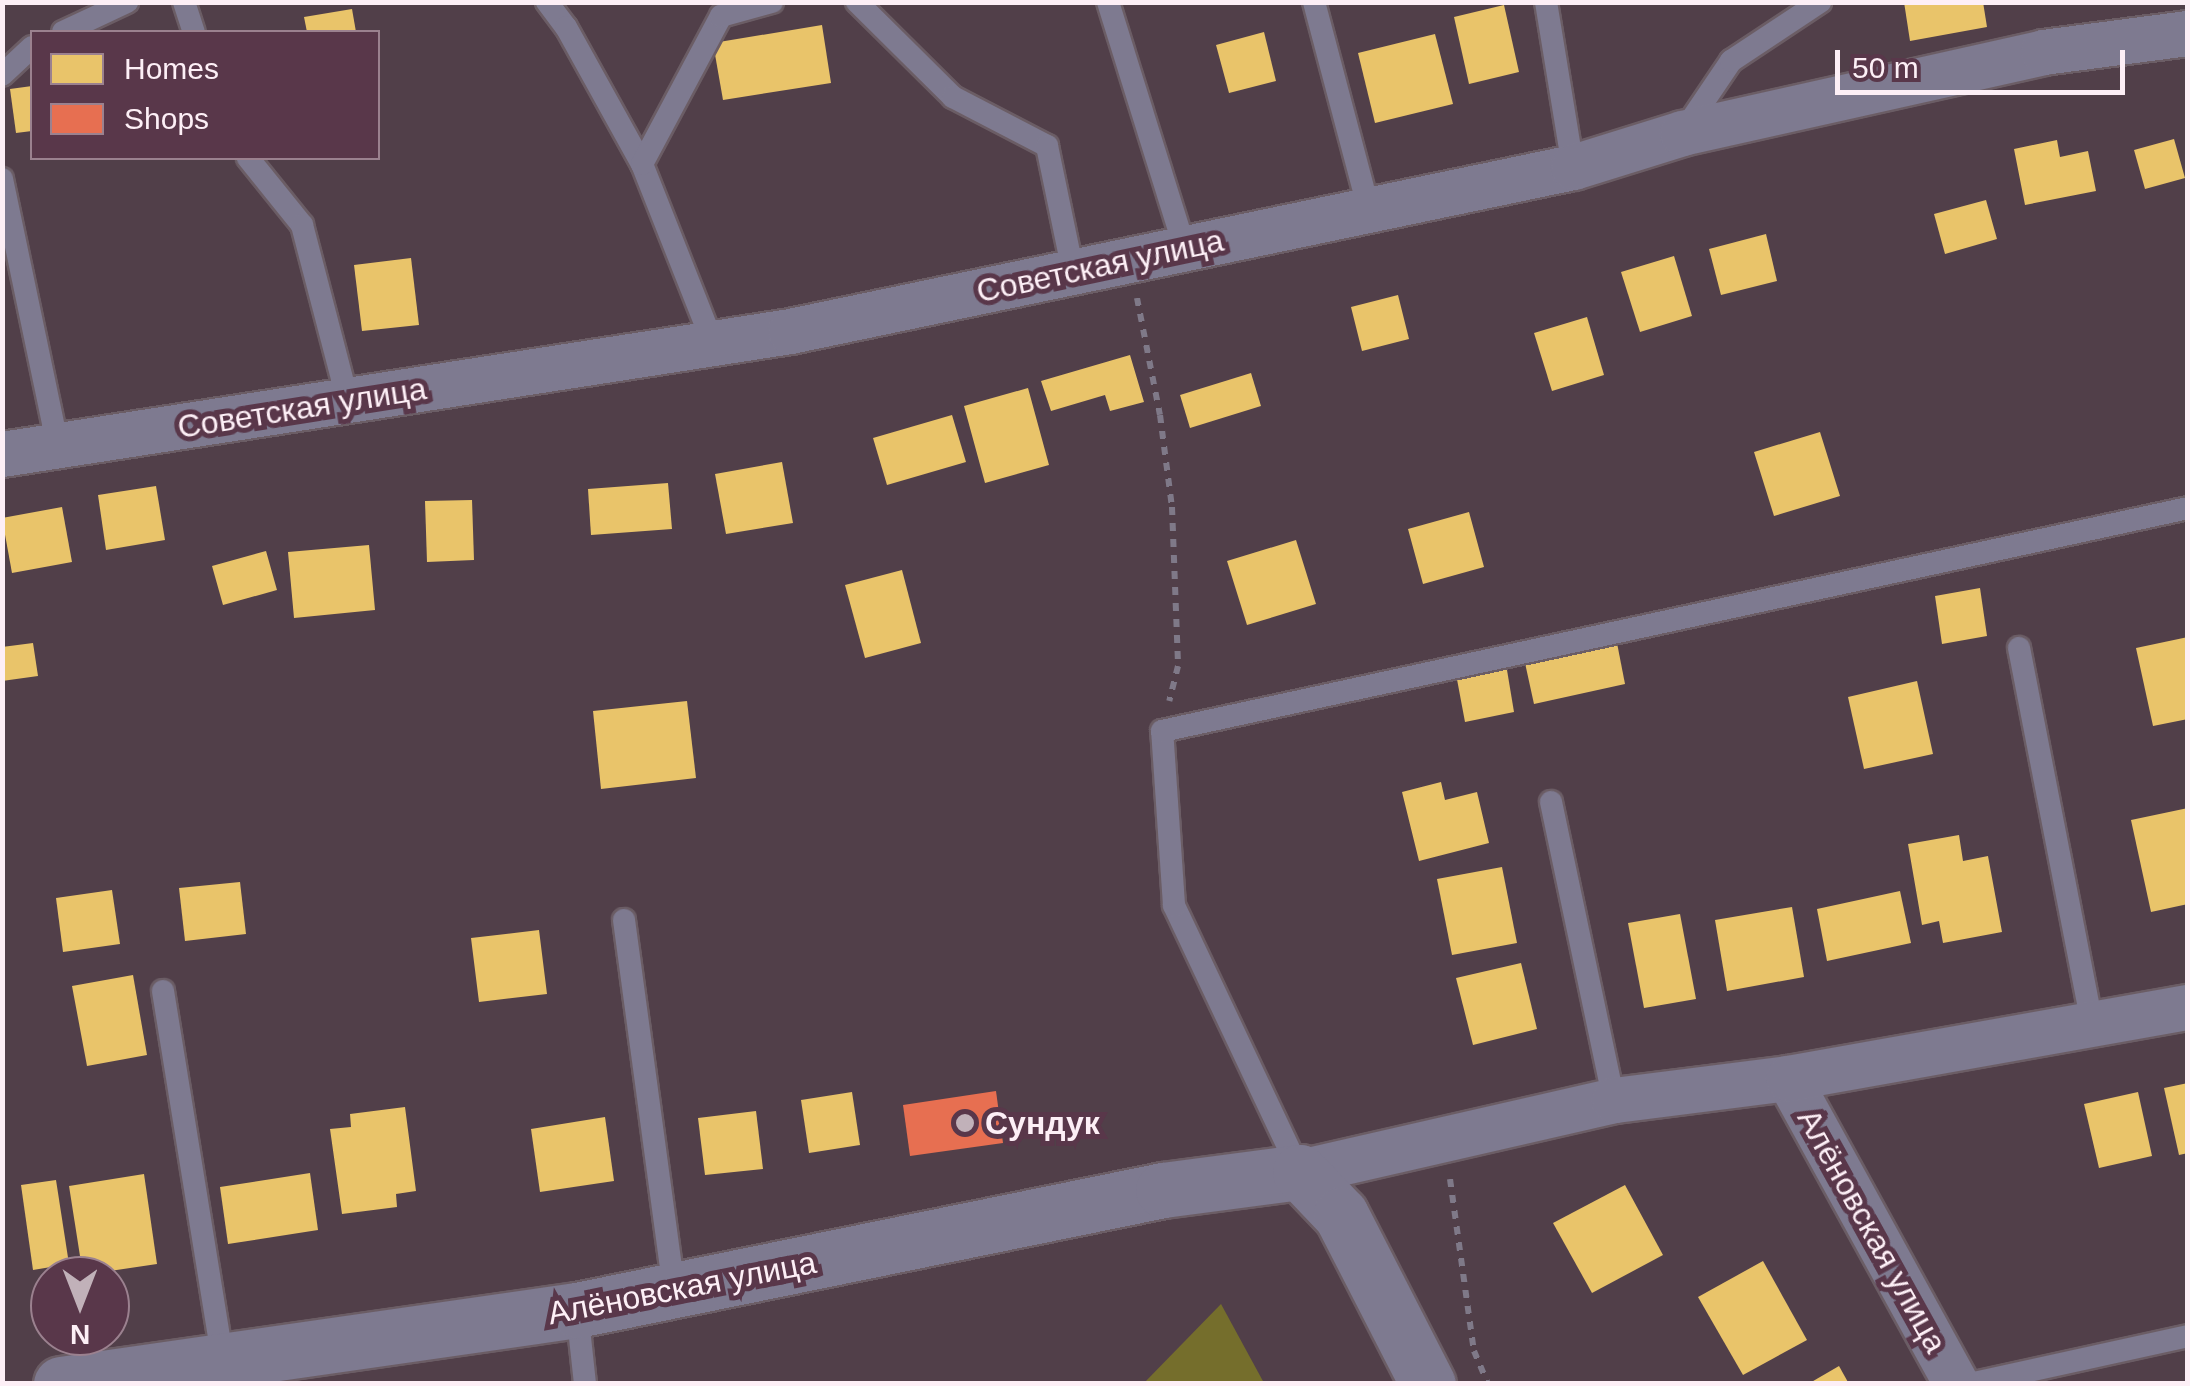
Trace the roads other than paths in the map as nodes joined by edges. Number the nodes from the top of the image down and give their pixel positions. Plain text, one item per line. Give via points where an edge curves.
1 (128, 2) edge
2 (184, 2) edge
3 (547, 2) edge
4 (772, 2) edge
5 (857, 2) edge
6 (1108, 2) edge
7 (1314, 2) edge
8 (1546, 2) edge
9 (1820, 2) edge
10 (67, 30) edge
11 (193, 30) edge
12 (2188, 33) edge
13 (30, 49) edge
14 (2, 75) edge
15 (1682, 133) junction
16 (250, 160) edge
17 (642, 164) junction
18 (1573, 168) junction
19 (2, 179) edge
20 (1369, 210) junction
21 (1184, 248) junction
22 (1073, 272) junction
23 (714, 343) junction
24 (348, 400) junction
25 (58, 446) junction
26 (2, 454) edge
27 (2188, 508) edge
28 (2019, 648) dead end
29 (1551, 802) dead end
30 (624, 920) dead end
31 (163, 992) dead end
32 (2188, 1007) edge
33 (2092, 1024) junction
34 (1788, 1078) junction
35 (1614, 1100) junction
36 (1300, 1172) junction
37 (674, 1292) junction
38 (577, 1310) junction
39 (2188, 1336) edge
40 (223, 1361) junction
41 (60, 1384) edge
42 (585, 1384) edge
43 (1428, 1384) edge
44 (1956, 1384) edge
45 (1970, 1384) edge

1 - 10 lane
2 - 11 lane
3 - 17 lane
4 - 17 lane via 721,16
5 - 22 lane via 953,97 1046,146
6 - 21 lane
7 - 20 lane
8 - 18 lane
9 - 15 lane via 1731,61
12 - 15 street, Советская улица via 2043,52
13 - 14 lane
15 - 18 street, Советская улица
16 - 24 lane via 302,225
17 - 23 lane
18 - 20 street, Советская улица
19 - 25 lane
20 - 21 street, Советская улица
21 - 22 street, Советская улица
22 - 23 street, Советская улица
23 - 24 street, Советская улица
24 - 25 street, Советская улица
25 - 26 street, Советская улица
27 - 36 lane via 1162,732 1174,904
28 - 33 lane
29 - 35 lane
30 - 37 lane
31 - 40 lane
32 - 33 street
33 - 34 street
34 - 35 street
34 - 44 street, Алёновская улица
35 - 36 street
36 - 37 street, Алёновская улица via 1163,1190
36 - 43 street via 1341,1215
37 - 38 street, Алёновская улица
38 - 40 street, Алёновская улица
38 - 42 lane
39 - 45 lane
40 - 41 street, Алёновская улица

